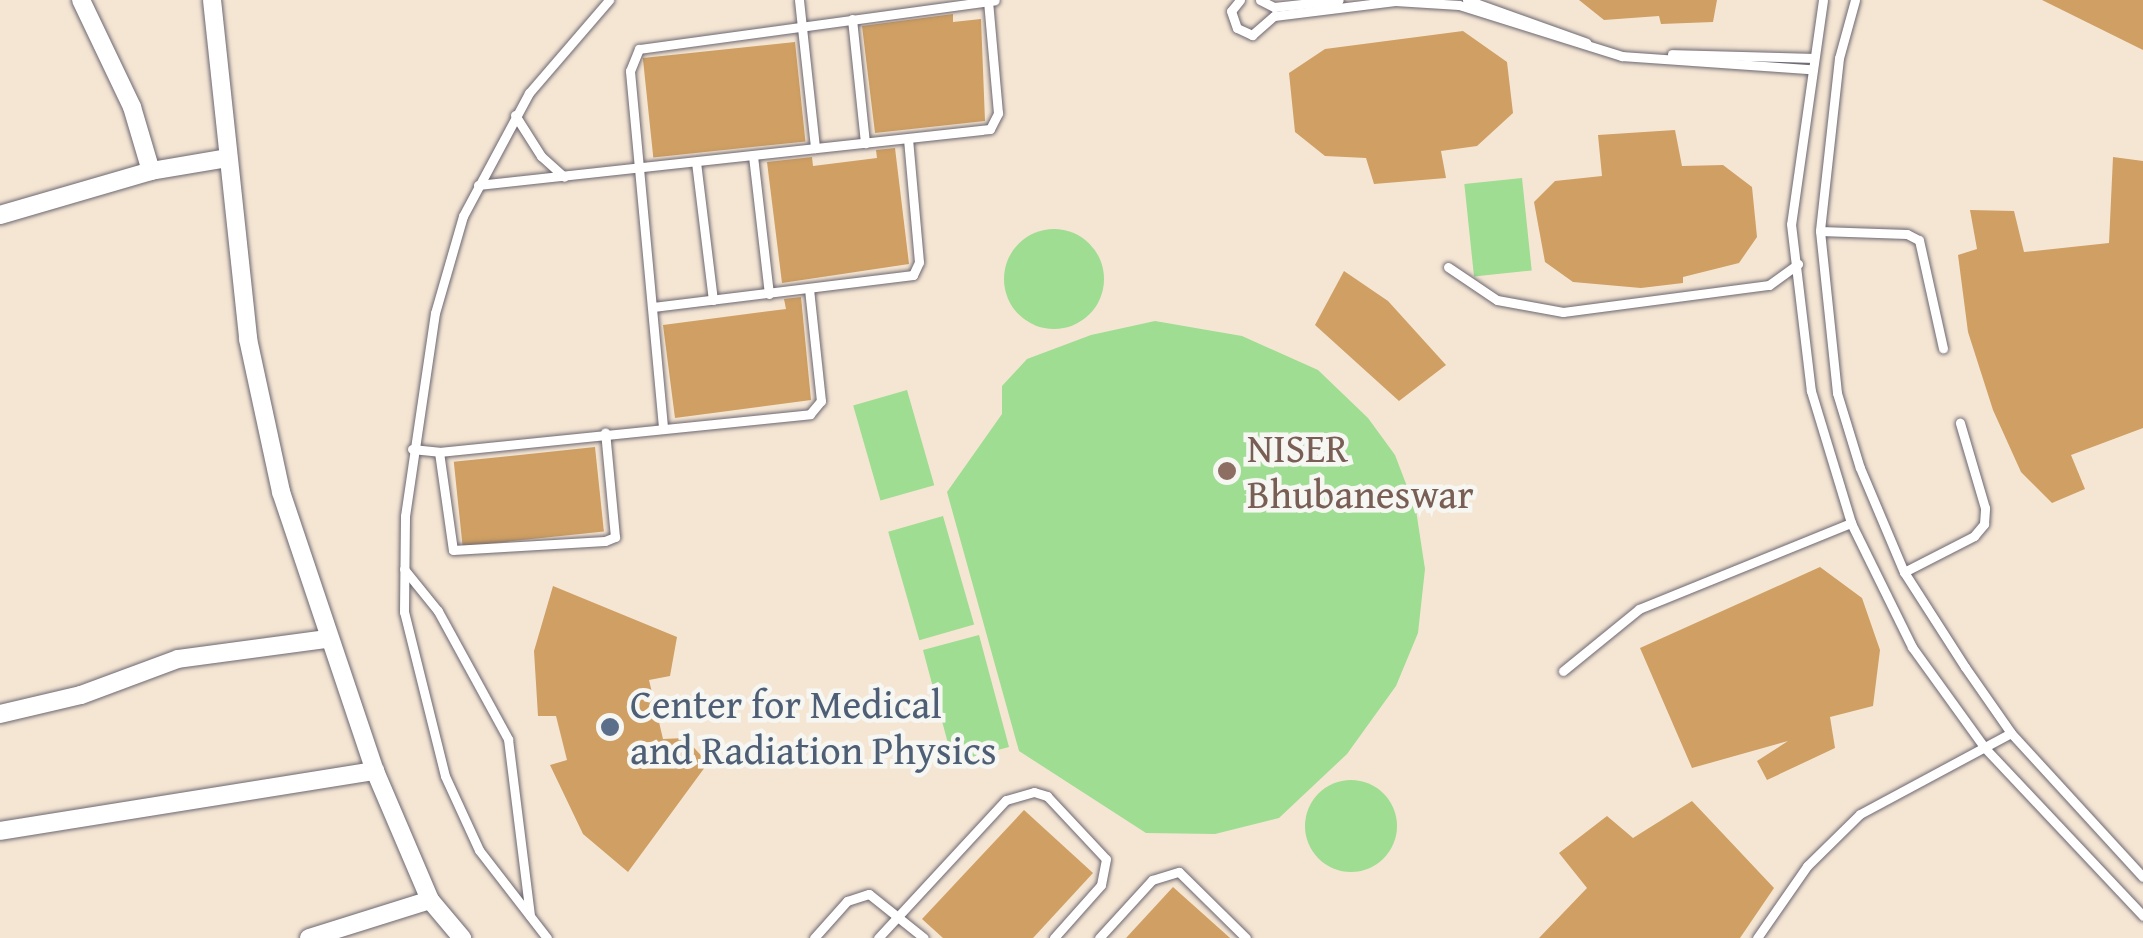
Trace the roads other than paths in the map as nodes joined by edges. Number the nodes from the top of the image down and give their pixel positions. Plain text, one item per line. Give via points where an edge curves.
1 (81, 0) edge
2 (212, 0) edge
3 (610, 0) edge
4 (799, 0) edge
5 (1240, 0) edge
6 (1260, 0) edge
7 (1339, 0) edge
8 (1468, 0) edge
9 (1823, 0) edge
10 (1855, 0) edge
11 (991, 1) edge
12 (954, 3) edge
13 (852, 19) junction
14 (802, 24) junction
15 (1810, 64) junction
16 (515, 115) junction
17 (908, 138) junction
18 (865, 143) junction
19 (816, 148) junction
20 (753, 156) junction
21 (227, 158) junction
22 (696, 162) junction
23 (638, 168) junction
24 (152, 171) junction
25 (564, 177) junction
26 (478, 185) junction
27 (0, 215) edge
28 (1820, 231) junction
29 (1798, 264) junction
30 (1448, 267) dead end
31 (809, 289) junction
32 (769, 294) junction
33 (712, 300) junction
34 (653, 307) junction
35 (1942, 348) dead end
36 (1960, 423) dead end
37 (663, 427) junction
38 (604, 432) junction
39 (412, 449) junction
40 (439, 452) junction
41 (1851, 523) junction
42 (402, 566) junction
43 (1904, 572) junction
44 (326, 639) junction
45 (1563, 671) dead end
46 (0, 714) edge
47 (2011, 733) junction
48 (1984, 746) junction
49 (375, 770) junction
50 (0, 831) edge
51 (2143, 877) edge
52 (430, 900) junction
53 (899, 915) junction
54 (2143, 916) edge
55 (530, 919) junction
56 (309, 938) edge
57 (462, 938) edge
58 (547, 938) edge
59 (814, 938) edge
60 (878, 938) edge
61 (924, 938) edge
62 (1054, 938) edge
63 (1098, 938) edge
64 (1246, 938) edge
65 (1757, 938) edge

1 - 24 street via 132,106
2 - 21 street
3 - 16 lane
4 - 14 lane
5 - 15 lane via 1231,10 1236,28 1252,35 1274,16 1395,1 1459,5 1622,56
6 - 7 lane via 1274,7
8 - 15 lane via 1624,52
9 - 15 lane
10 - 28 lane via 1839,58
11 - 12 lane
11 - 17 lane via 996,123
12 - 13 lane
13 - 14 lane
13 - 18 lane
14 - 19 lane
14 - 23 lane via 640,48 630,71
15 - 29 lane via 1794,176
16 - 25 lane via 541,156
16 - 26 lane
17 - 18 lane
17 - 31 lane via 917,269 904,278
18 - 19 lane
19 - 20 lane
20 - 22 lane
20 - 32 lane
21 - 24 street
21 - 44 street via 248,339 281,492
22 - 23 lane
22 - 33 lane
23 - 25 lane
23 - 34 lane
24 - 27 street
25 - 26 lane
26 - 39 lane via 447,262
28 - 35 lane via 1919,240
28 - 43 lane via 1838,393 1860,468
29 - 30 lane via 1770,285 1563,312 1496,300
29 - 41 lane via 1810,391
31 - 32 lane
31 - 37 lane via 821,401 816,410
32 - 33 lane
33 - 34 lane
34 - 37 lane
36 - 43 lane via 1986,508 1984,524 1974,536
37 - 38 lane
38 - 40 lane
38 - 40 lane via 615,537 605,541 453,550
39 - 40 lane
39 - 42 lane
41 - 45 lane via 1639,609
41 - 48 lane via 1912,648
42 - 55 lane via 415,672 445,776 479,850
42 - 55 lane via 438,611 508,739
43 - 47 lane
44 - 46 street via 178,658 81,695
44 - 49 street
47 - 48 lane
47 - 51 lane
48 - 54 lane
48 - 65 lane via 1860,814 1807,866
49 - 50 street
49 - 52 street
52 - 56 street
52 - 57 street
53 - 59 lane via 880,898 857,894
53 - 60 lane
53 - 61 lane
53 - 62 lane via 1006,800 1034,792 1046,796 1106,859 1101,885
55 - 58 lane
63 - 64 lane via 1152,880 1180,872

